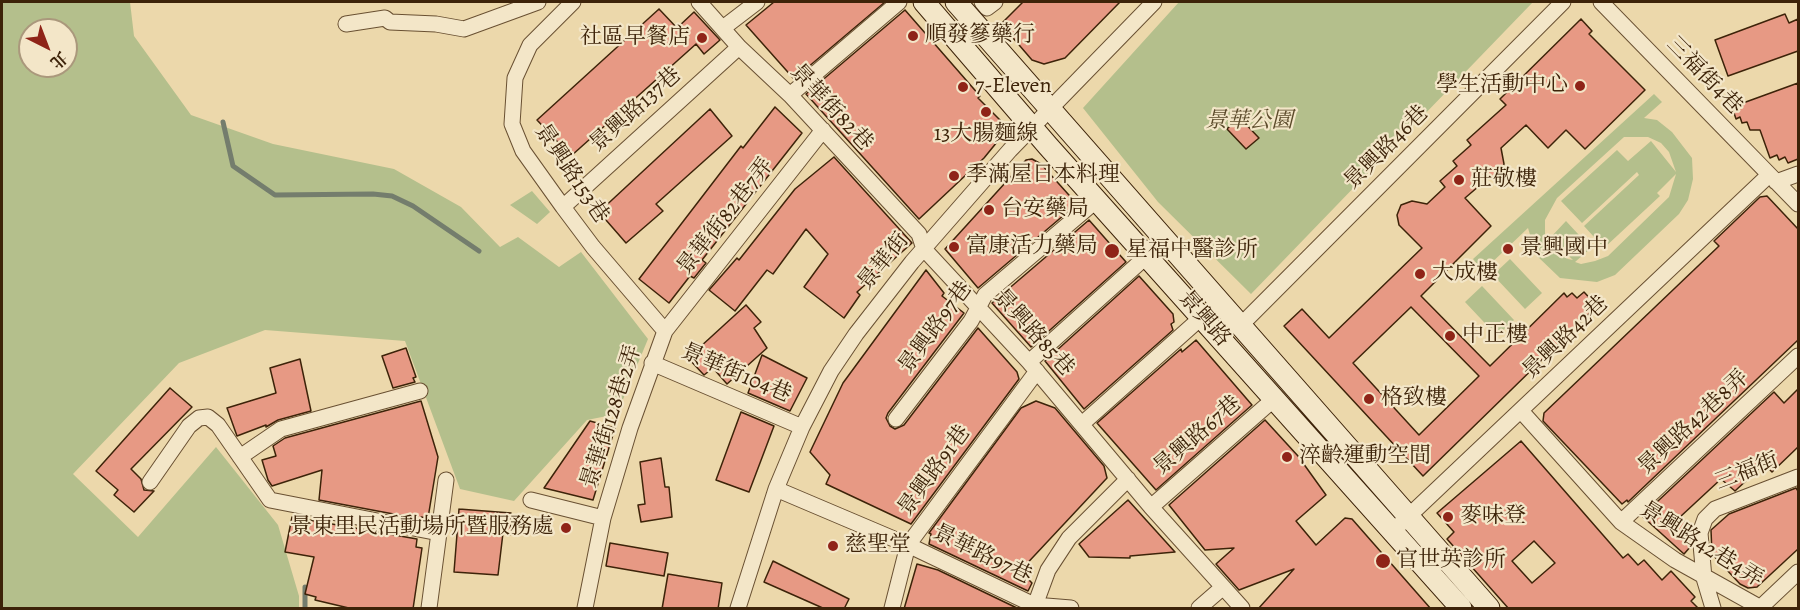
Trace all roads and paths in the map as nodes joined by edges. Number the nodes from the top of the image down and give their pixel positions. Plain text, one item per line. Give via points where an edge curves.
1 (538, 2) edge
2 (573, 2) edge
3 (699, 2) edge
4 (756, 2) edge
5 (899, 2) edge
6 (924, 2) edge
7 (956, 2) edge
8 (1154, 2) edge
9 (1563, 2) edge
10 (1601, 2) edge
11 (346, 24) dead end
12 (723, 28) junction
13 (739, 47) junction
14 (790, 95) junction
15 (1051, 108) junction
16 (1033, 126) junction
17 (823, 130) junction
18 (1798, 174) edge
19 (1772, 178) junction
20 (1098, 199) junction
21 (1798, 204) edge
22 (563, 207) junction
23 (924, 249) junction
24 (1148, 255) junction
25 (979, 306) junction
26 (1203, 316) junction
27 (1241, 325) junction
28 (665, 331) junction
29 (1798, 356) edge
30 (652, 363) junction
31 (1033, 366) junction
32 (420, 390) dead end
33 (1274, 399) junction
34 (1521, 412) junction
35 (896, 419) dead end
36 (1083, 423) junction
37 (802, 427) junction
38 (240, 457) junction
39 (1798, 477) edge
40 (1128, 479) junction
41 (446, 480) dead end
42 (150, 482) dead end
43 (776, 489) junction
44 (531, 500) dead end
45 (1151, 507) junction
46 (603, 518) junction
47 (1621, 522) junction
48 (1401, 525) junction
49 (438, 533) junction
50 (908, 544) junction
51 (1798, 572) edge
52 (1704, 578) junction
53 (1222, 588) junction
54 (1034, 607) edge
55 (1241, 607) edge
56 (1760, 608) edge
57 (429, 609) edge
58 (585, 609) edge
59 (738, 609) edge
60 (892, 609) edge
61 (1071, 609) edge
62 (1199, 609) edge
63 (1461, 609) edge
64 (1489, 609) edge
65 (1713, 609) edge

1 - 11 street via 464,29 390,22 385,18
2 - 22 street, 景興路153巷 via 530,45 515,78 512,124 523,151
3 - 12 street, 景華街82巷
4 - 12 street
5 - 14 street
6 - 16 street, 景興路
7 - 15 street, 景興路
8 - 15 street, 景華街
9 - 27 street, 景興路46巷
10 - 19 street, 三福街4巷
12 - 13 street, 景華街82巷
13 - 14 street, 景華街82巷
13 - 22 street, 景興路137巷
14 - 17 street, 景華街82巷
15 - 16 street, 景華街
15 - 27 street, 景興路
16 - 20 street, 景興路
16 - 23 street, 景華街
17 - 23 street, 景華街82巷 via 919,234
17 - 28 street, 景華街82巷7弄
18 - 19 street
19 - 21 street
19 - 34 street, 景興路42巷
20 - 24 street, 景興路
20 - 25 street, 景興路97巷 via 985,295
22 - 28 street, 景興路153巷
23 - 25 street, 景興路85巷
23 - 37 street, 景華街 via 856,333
24 - 26 street, 景興路
24 - 31 street, 景興路91巷
25 - 31 street, 景興路85巷
25 - 35 street, 景興路97巷
26 - 33 street, 景興路
26 - 36 street
27 - 48 street, 景興路
28 - 30 street, 景華街128巷2弄
29 - 47 street, 景興路42巷8弄
30 - 37 street, 景華街104巷
30 - 46 street, 景華街128巷2弄
31 - 36 street, 景興路85巷
31 - 50 street, 景興路91巷
32 - 38 street via 281,429
33 - 45 street, 景興路67巷
33 - 48 street, 景興路
34 - 47 street, 景興路42巷4弄
34 - 48 street, 景興路42巷
36 - 40 street, 景興路85巷
37 - 43 street, 景華街
38 - 42 street via 218,425 208,417 199,417
38 - 49 street via 270,500
39 - 52 street, 三福街 via 1715,509 1704,519 1700,533
40 - 45 street, 景興路85巷
40 - 54 street via 1069,538 1048,570
41 - 49 street
43 - 50 street, 景華路97巷
43 - 59 street, 景華街
44 - 46 street, 景華街128巷2弄
45 - 53 street, 景興路85巷
46 - 58 street, 景華街128巷2弄
47 - 52 street, 景興路42巷4弄
48 - 63 street, 景興路
48 - 64 street, 景興路
49 - 57 street
50 - 54 street, 景華路97巷
50 - 60 street, 景興路91巷
51 - 56 street
52 - 56 street, 景興路42巷4弄
52 - 65 street, 三福街
53 - 55 street, 景興路85巷
53 - 62 street
54 - 61 street, 景華路97巷

